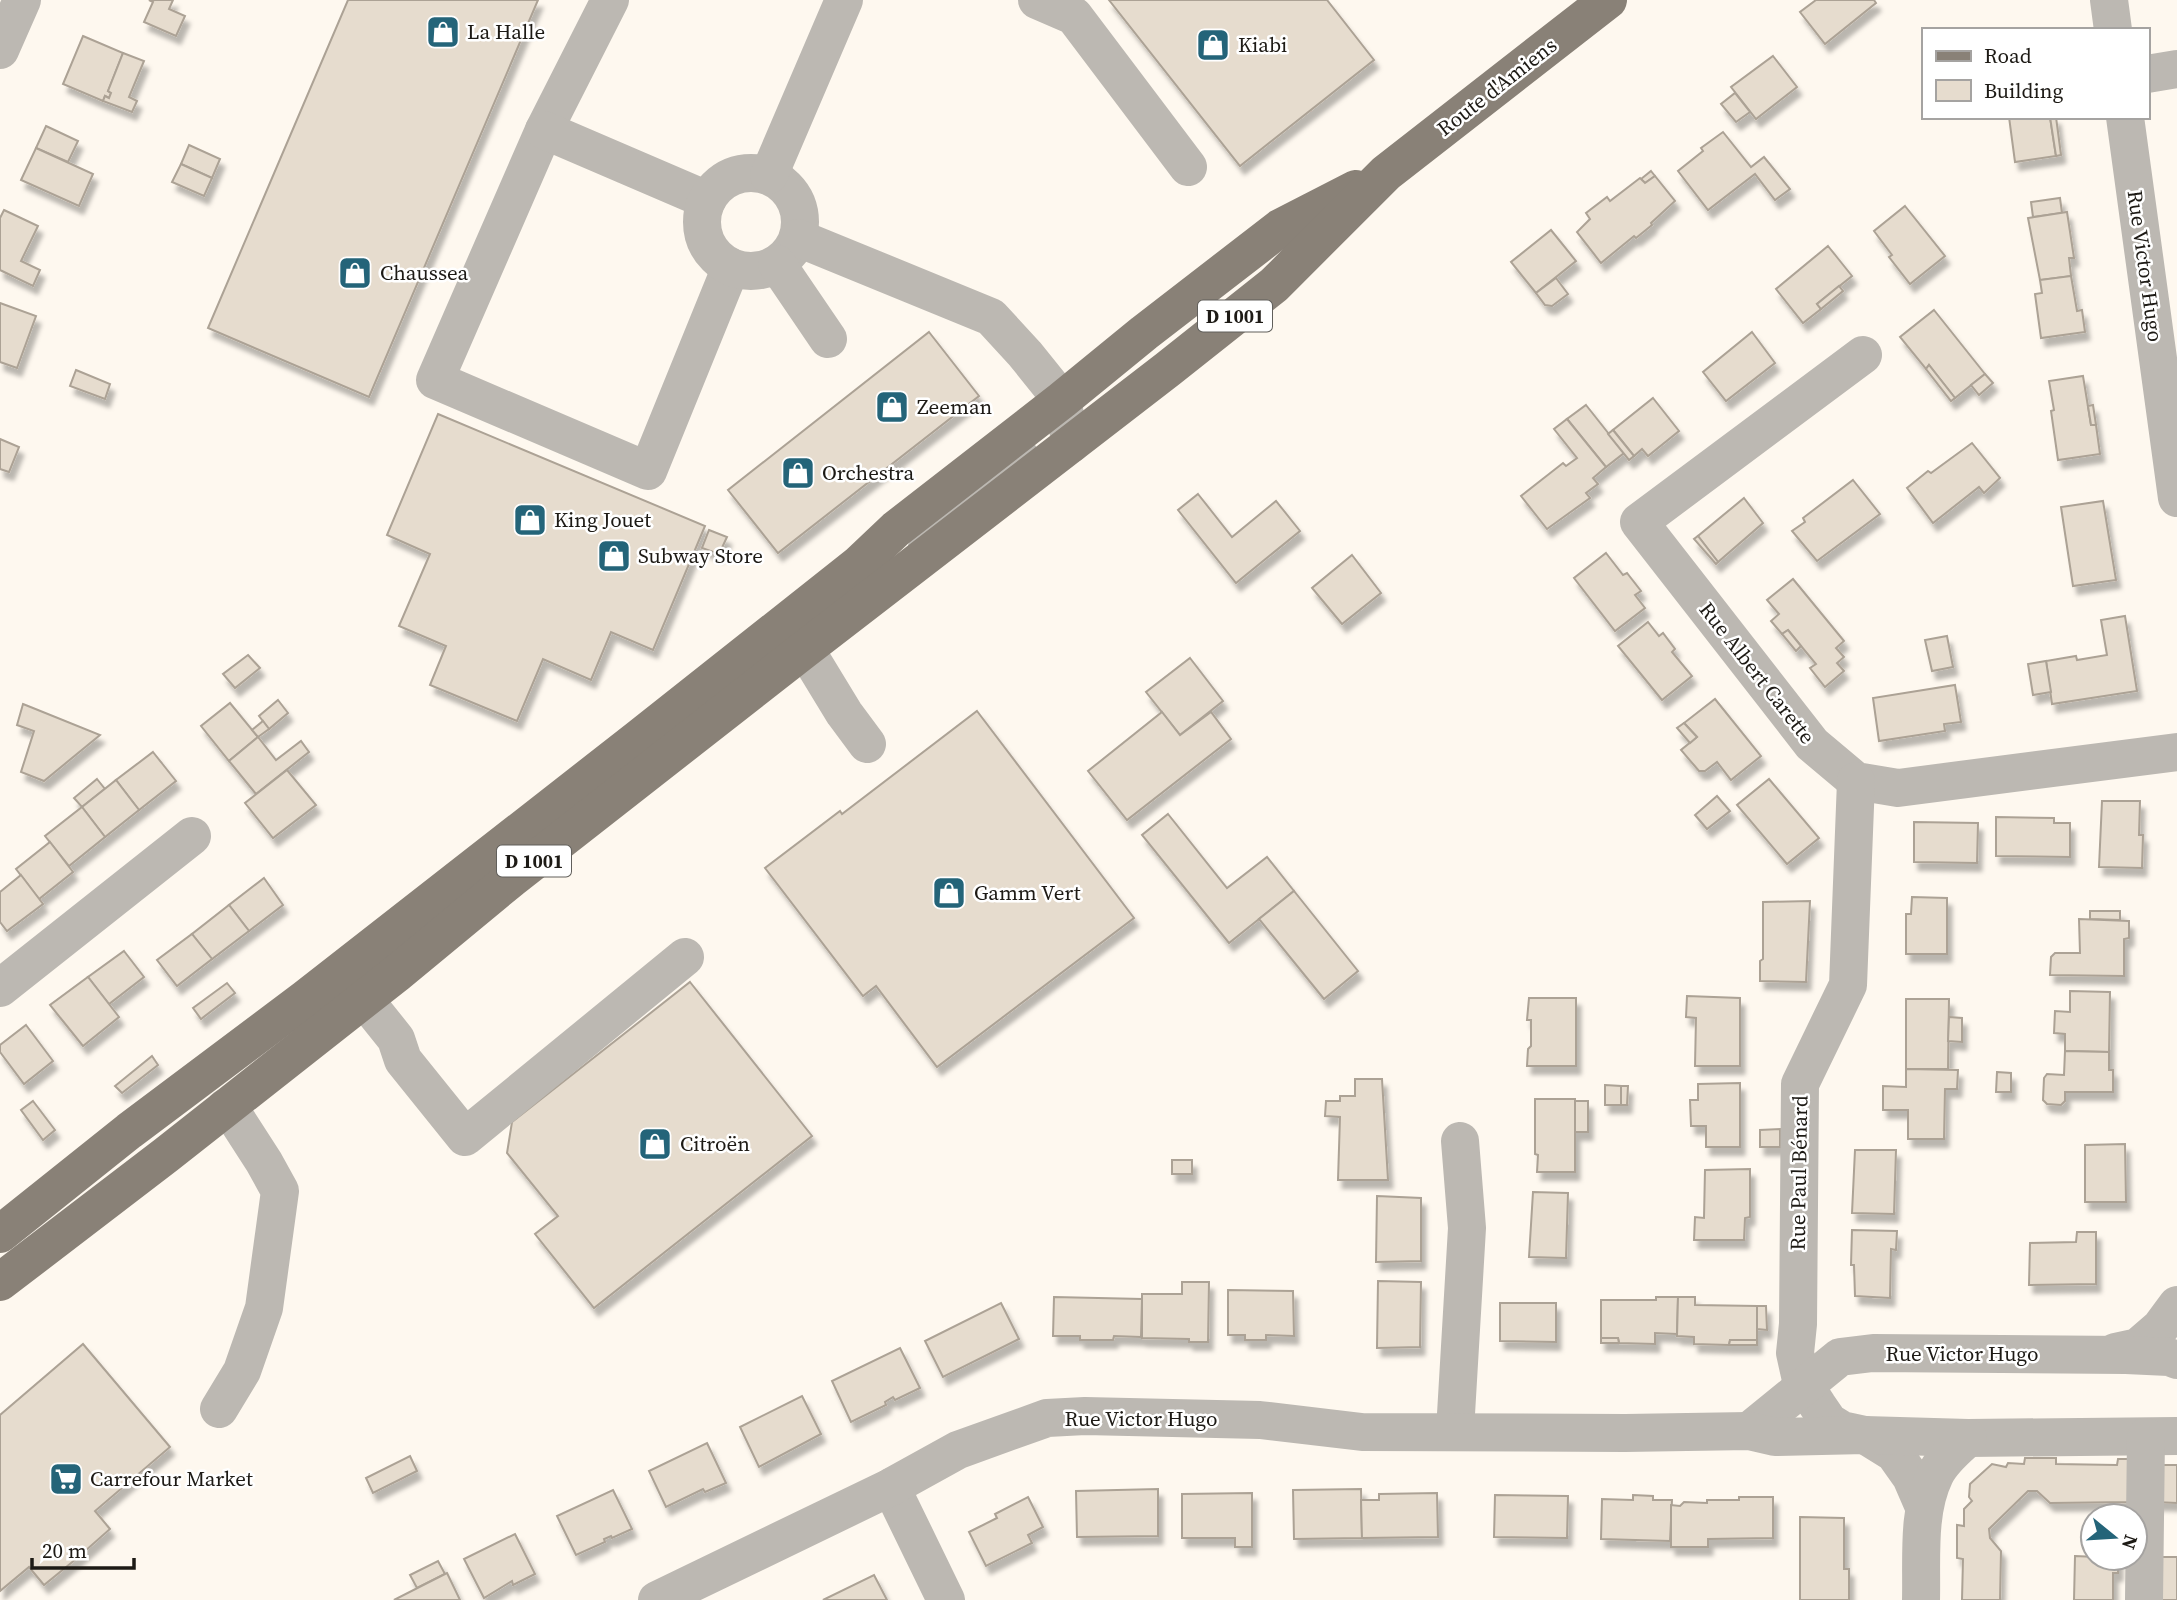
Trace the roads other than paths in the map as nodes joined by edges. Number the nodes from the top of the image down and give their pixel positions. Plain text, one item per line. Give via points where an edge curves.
1 (22, 0) edge
2 (610, 0) edge
3 (844, 0) edge
4 (1037, 0) edge
5 (1608, 0) edge
6 (2109, 0) edge
7 (2113, 28) edge
8 (0, 50) edge
9 (2177, 69) edge
10 (2149, 74) edge
11 (2124, 119) edge
12 (544, 130) junction
13 (1188, 167) dead end
14 (769, 175) junction
15 (707, 200) junction
16 (788, 251) junction
17 (731, 267) junction
18 (828, 339) dead end
19 (1863, 355) dead end
20 (1067, 421) junction
21 (2177, 498) edge
22 (804, 649) junction
23 (867, 744) dead end
24 (2177, 752) edge
25 (1856, 781) junction
26 (192, 836) dead end
27 (685, 957) dead end
28 (0, 988) edge
29 (364, 999) junction
30 (225, 1108) junction
31 (1460, 1141) dead end
32 (0, 1234) edge
33 (0, 1282) edge
34 (2177, 1305) edge
35 (2105, 1355) junction
36 (2177, 1360) edge
37 (1822, 1379) junction
38 (219, 1409) dead end
39 (1455, 1431) junction
40 (1749, 1431) junction
41 (1865, 1435) junction
42 (2161, 1437) edge
43 (1968, 1438) junction
44 (891, 1487) junction
45 (1924, 1507) junction
46 (657, 1600) edge
47 (946, 1600) edge
48 (1921, 1600) edge
49 (2144, 1600) edge

1 - 8 street
2 - 12 street
3 - 14 street
4 - 13 street via 1074,16
5 - 20 main road, Route d'Amiens / D 1001 via 1386,173 1274,285
6 - 7 street
9 - 10 street
11 - 21 street, Rue Victor Hugo
12 - 15 street
12 - 17 street via 435,380 648,471
14 - 15 street via 754,172 726,179
14 - 16 street via 787,188 799,208 801,223
15 - 17 street via 703,231 713,252
16 - 17 street via 762,270
16 - 18 street
16 - 20 street via 991,317 1025,354
19 - 25 street, Rue Albert Carette via 1639,522 1812,744
20 - 22 main road, D 1001 via 921,558
20 - 32 main road, D 1001 via 896,530 638,739
22 - 23 street
22 - 29 main road, D 1001
24 - 25 street via 1898,788
25 - 37 street, Rue Paul Bénard via 1848,985 1800,1084 1798,1324 1812,1339
26 - 28 street
27 - 29 street via 465,1138 403,1060 396,1039
29 - 30 main road, D 1001
30 - 33 main road, D 1001
30 - 38 street via 279,1191 264,1308 242,1371
31 - 39 street via 1467,1228
34 - 35 street, Rue Victor Hugo via 2138,1347
35 - 36 street, Rue Victor Hugo
35 - 37 street, Rue Victor Hugo via 1873,1353
37 - 40 street
37 - 41 street, Rue Victor Hugo via 1829,1422
39 - 40 street, Rue Victor Hugo
39 - 44 street, Rue Victor Hugo via 1362,1432 1260,1420 1047,1418 958,1450
40 - 41 street, Rue Victor Hugo via 1775,1437
41 - 43 street, Rue Victor Hugo
41 - 45 street via 1894,1452
42 - 43 street, Rue Victor Hugo
42 - 49 street, Rue Victor Hugo
43 - 45 street via 1935,1473
44 - 46 street, Rue Victor Hugo
44 - 47 street
45 - 48 street

